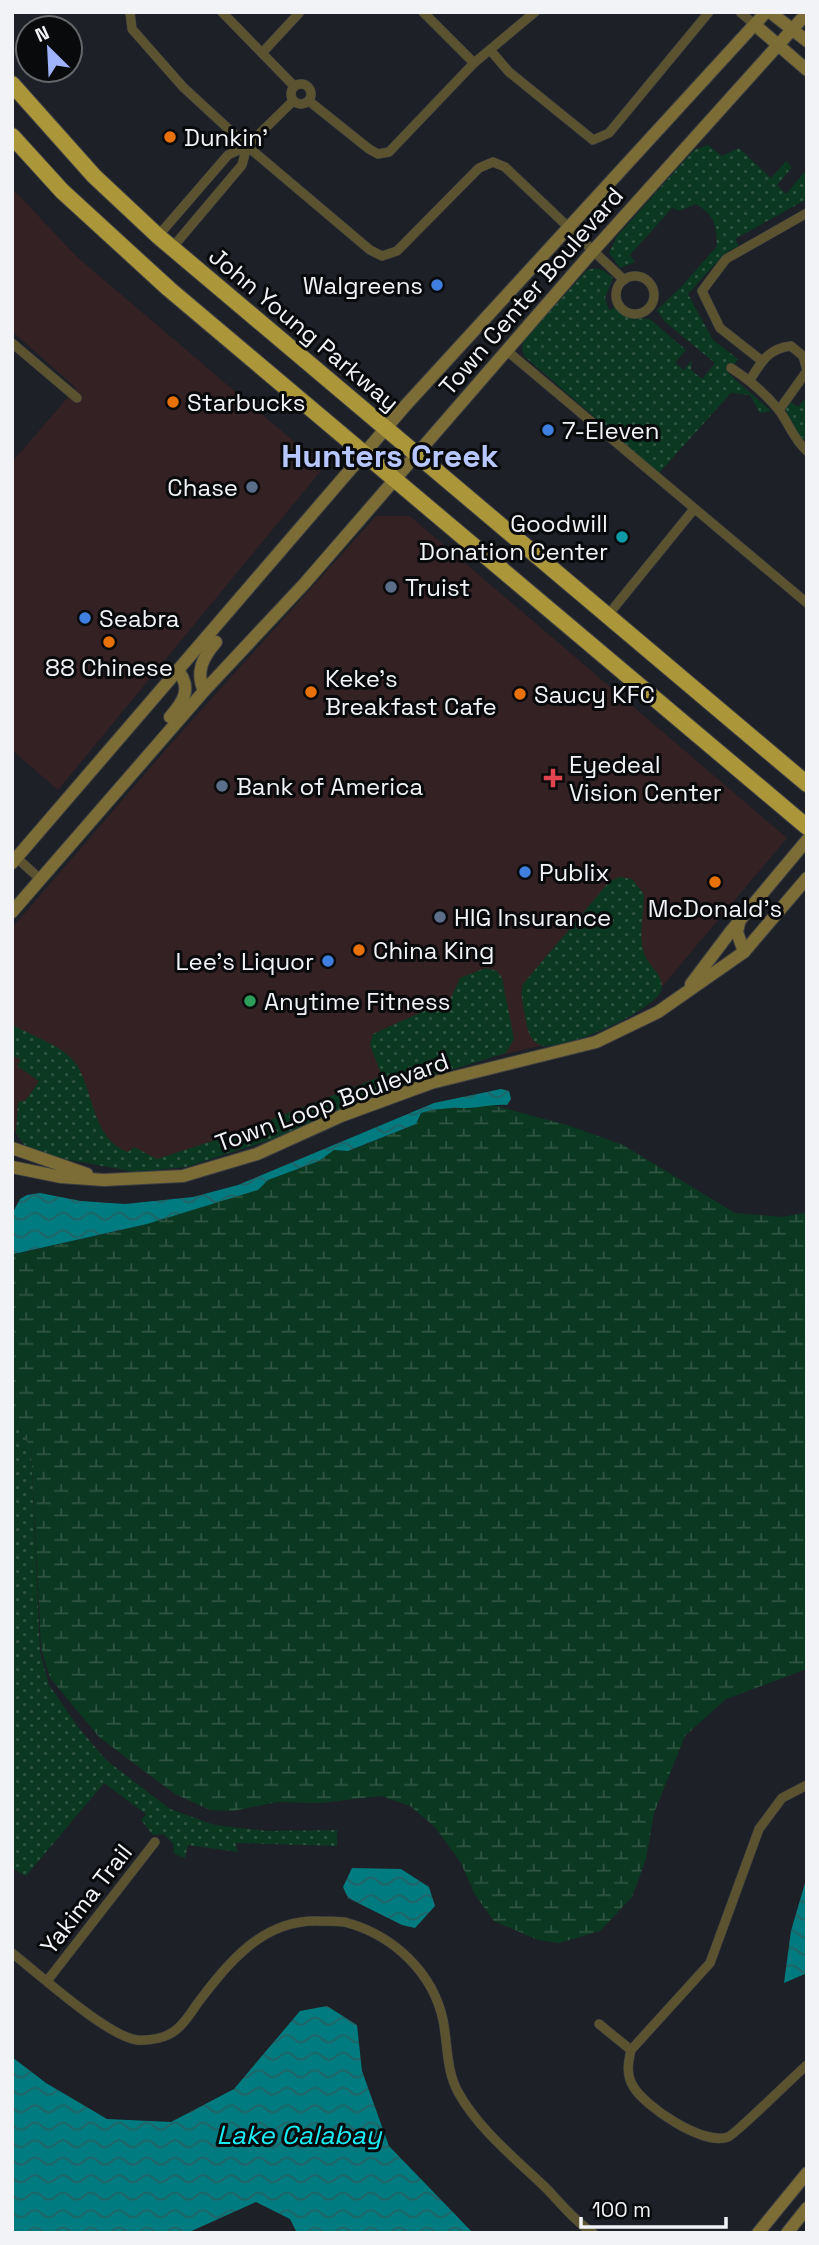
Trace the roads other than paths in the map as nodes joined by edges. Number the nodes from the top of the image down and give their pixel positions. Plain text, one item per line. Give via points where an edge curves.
1 (130, 12) edge
2 (222, 12) edge
3 (300, 12) edge
4 (423, 12) edge
5 (535, 12) edge
6 (709, 12) edge
7 (740, 12) edge
8 (768, 12) edge
9 (807, 13) edge
10 (755, 25) junction
11 (792, 30) junction
12 (807, 41) edge
13 (779, 46) junction
14 (491, 51) junction
15 (262, 53) junction
16 (474, 63) junction
17 (807, 70) edge
18 (12, 84) edge
19 (295, 86) junction
20 (293, 101) junction
21 (309, 101) junction
22 (12, 136) edge
23 (247, 146) junction
24 (807, 214) edge
25 (568, 225) junction
26 (158, 236) junction
27 (172, 248) junction
28 (593, 251) junction
29 (624, 280) junction
30 (12, 343) edge
31 (506, 350) junction
32 (762, 360) junction
33 (731, 368) dead end
34 (807, 371) edge
35 (750, 380) junction
36 (77, 398) dead end
37 (779, 410) junction
38 (386, 428) junction
39 (807, 451) edge
40 (416, 453) junction
41 (364, 454) junction
42 (394, 479) junction
43 (694, 509) junction
44 (260, 578) junction
45 (807, 603) edge
46 (608, 615) junction
47 (179, 672) junction
48 (204, 691) junction
49 (807, 784) edge
50 (117, 790) junction
51 (807, 827) edge
52 (807, 840) edge
53 (14, 860) edge
54 (807, 878) edge
55 (40, 879) junction
56 (12, 912) edge
57 (740, 919) junction
58 (744, 952) junction
59 (684, 993) junction
60 (12, 1148) edge
61 (12, 1167) edge
62 (104, 1180) junction
63 (807, 1785) edge
64 (155, 1842) dead end
65 (12, 1953) edge
66 (47, 1981) junction
67 (599, 2024) dead end
68 (631, 2050) junction
69 (807, 2065) edge
70 (807, 2173) edge
71 (807, 2208) edge
72 (593, 2233) edge
73 (758, 2233) edge
74 (787, 2233) edge

1 - 23 street via 136,34 183,87
2 - 15 street
3 - 15 street
4 - 16 street
5 - 14 street
6 - 14 street via 609,133 593,140 509,72
7 - 10 street
8 - 10 street, Town Center Boulevard
8 - 11 street
9 - 11 street, Town Center Boulevard
10 - 13 street
10 - 25 street, Town Center Boulevard
11 - 12 street
11 - 13 street, Town Center Boulevard
13 - 17 street
13 - 28 street, Town Center Boulevard
14 - 16 street
15 - 19 street
16 - 21 street via 389,152 378,154 369,149
18 - 26 highway, John Young Parkway via 58,138
19 - 20 street
19 - 21 street via 307,86
20 - 21 street
20 - 23 street
22 - 41 highway via 107,234
23 - 25 street via 382,256 397,251 479,168 493,162 505,167
23 - 26 street via 228,155
23 - 27 street via 242,165
24 - 32 street via 726,259 702,291 720,328
25 - 28 street
25 - 38 street, Town Center Boulevard
26 - 27 highway, John Young Parkway
27 - 38 highway, John Young Parkway
28 - 29 street
28 - 31 street, Town Center Boulevard
29 - 29 street via 617,290 618,303 633,314 645,312 655,297 652,285 642,277
30 - 36 street
31 - 40 street, Town Center Boulevard
31 - 43 street
32 - 34 street via 776,347 791,346 803,356
32 - 35 street
33 - 35 street
34 - 37 street
35 - 37 street
37 - 39 street
38 - 40 highway, John Young Parkway
38 - 41 street, Town Center Boulevard
40 - 42 street, Town Center Boulevard
40 - 46 highway, John Young Parkway
41 - 42 highway
41 - 44 street, Town Center Boulevard
42 - 48 street, Town Center Boulevard
42 - 51 highway
43 - 45 street
43 - 46 street
44 - 47 street, Town Center Boulevard
44 - 48 street, Town Center Boulevard via 252,600 207,652 200,667
46 - 49 highway, John Young Parkway
47 - 50 street, Town Center Boulevard via 186,681 186,693 179,707 130,763
47 - 53 street, Town Center Boulevard
48 - 50 street, Town Center Boulevard
50 - 55 street, Town Center Boulevard
52 - 57 street, Town Loop Boulevard
53 - 55 street
54 - 58 street, Town Loop Boulevard
55 - 56 street, Town Center Boulevard
57 - 58 street via 737,932
57 - 59 street, Town Loop Boulevard
58 - 59 street, Town Loop Boulevard
59 - 62 street, Town Loop Boulevard via 636,1024 596,1042 431,1083 257,1154 183,1177
60 - 62 street, Town Loop Boulevard
61 - 62 street, Town Loop Boulevard
63 - 68 street via 782,1798 759,1829 710,1964
64 - 66 street, Yakima Trail
65 - 66 street
66 - 72 street via 113,2031 136,2040 157,2039 177,2030 225,1967 273,1929 300,1921 346,1922 377,1934 399,1948 435,1996 448,2064 474,2118
67 - 68 street
68 - 69 street via 627,2068 633,2088 681,2127 709,2140 730,2137
70 - 73 street
71 - 74 street

